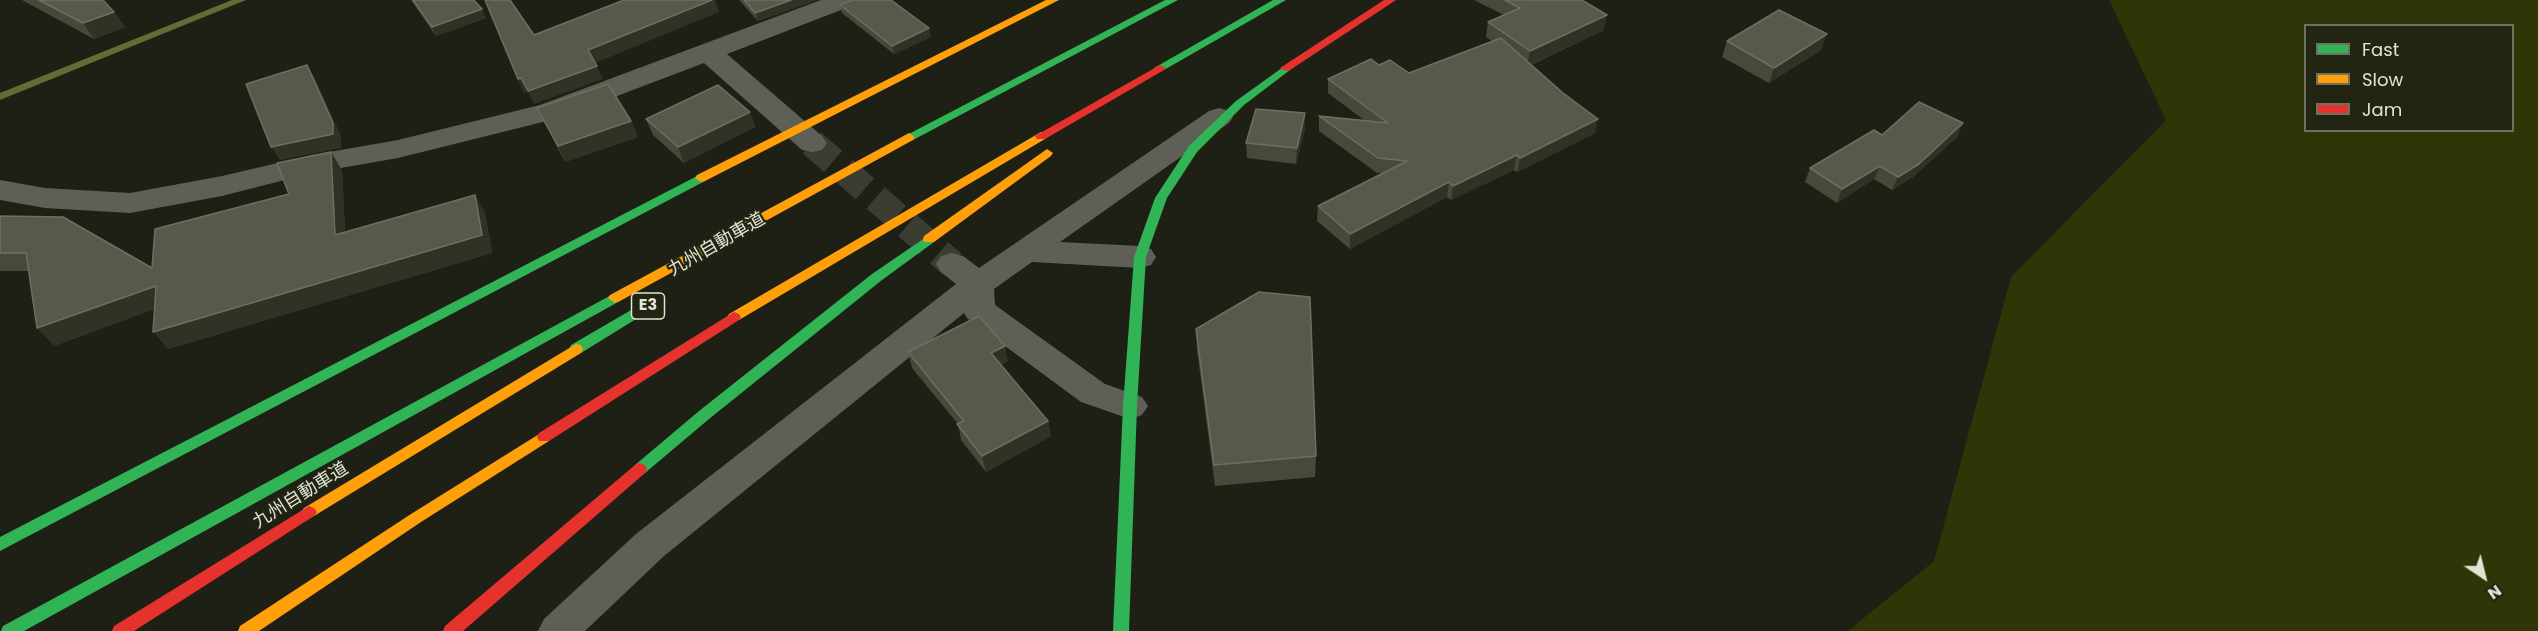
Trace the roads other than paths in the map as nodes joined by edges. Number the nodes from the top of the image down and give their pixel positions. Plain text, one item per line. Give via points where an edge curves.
1 (845, 0) edge
2 (1054, 0) edge
3 (1173, 0) edge
4 (1188, 0) edge
5 (1281, 0) edge
6 (1290, 0) edge
7 (1391, 0) edge
8 (708, 52) junction
9 (1240, 103) junction
10 (1091, 124) dead end
11 (954, 130) dead end
12 (804, 136) junction
13 (1061, 143) dead end
14 (0, 190) edge
15 (1025, 252) junction
16 (1140, 257) junction
17 (965, 274) junction
18 (669, 293) dead end
19 (1130, 406) junction
20 (0, 544) edge
21 (9, 631) edge
22 (120, 631) edge
23 (246, 631) edge
24 (451, 631) edge
25 (558, 631) edge
26 (1121, 631) edge

1 - 8 street
2 - 12 main road
3 - 21 main road via 912,135
4 - 11 main road
5 - 23 main road via 968,177 719,326
6 - 10 main road
7 - 9 main road via 1296,60
8 - 12 street
8 - 14 street via 549,112 222,186 130,203 45,198
9 - 15 street
9 - 16 main road via 1192,149 1161,198
12 - 20 main road
13 - 24 main road via 877,278 713,408
15 - 16 street
15 - 17 street
16 - 19 main road
17 - 19 street via 979,310 1093,393
17 - 25 street via 650,544
18 - 22 main road, 九州自動車道 / E3
19 - 26 main road

